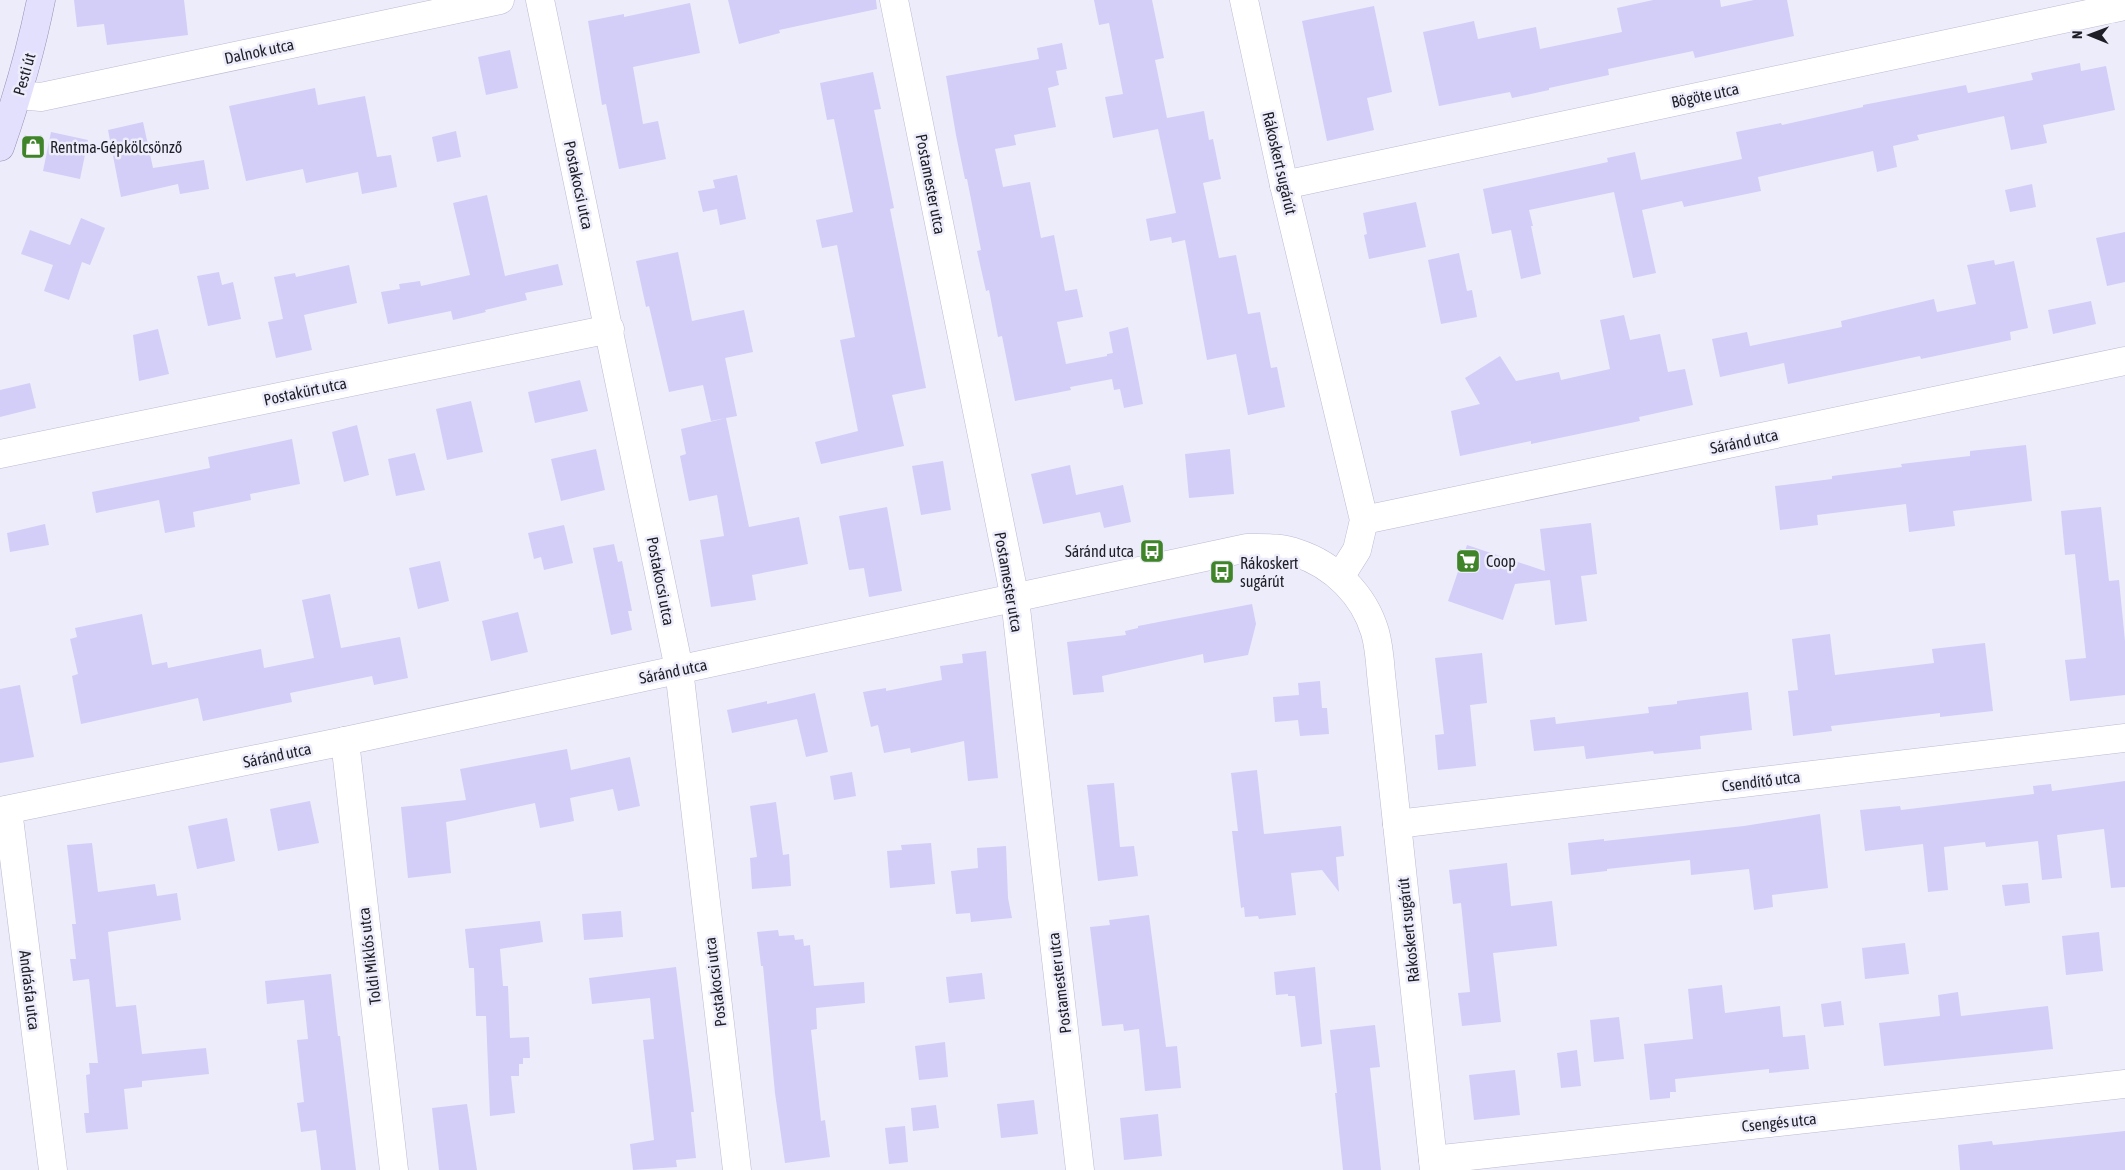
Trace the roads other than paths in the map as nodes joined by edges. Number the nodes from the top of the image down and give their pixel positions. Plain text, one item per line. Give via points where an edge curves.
1 (41, 0) edge
2 (500, 0) edge
3 (540, 0) edge
4 (894, 0) edge
5 (1244, 0) edge
6 (2125, 6) edge
7 (18, 95) junction
8 (0, 147) edge
9 (1284, 185) junction
10 (610, 329) junction
11 (2125, 361) edge
12 (0, 454) edge
13 (1364, 520) junction
14 (1340, 577) junction
15 (1015, 599) junction
16 (679, 669) junction
17 (2125, 738) edge
18 (345, 741) junction
19 (4, 811) edge
20 (1397, 824) junction
21 (2125, 1084) edge
22 (1434, 1165) edge
23 (53, 1170) edge
24 (394, 1170) edge
25 (737, 1170) edge
26 (1080, 1170) edge

1 - 7 main road, Pesti út
2 - 7 street, Dalnok utca via 40,97
3 - 10 street, Postakocsi utca
4 - 15 street, Postamester utca
5 - 9 street, Rákoskert sugárút
6 - 9 street, Bögöte utca
7 - 8 main road, Pesti út
9 - 13 street, Rákoskert sugárút
10 - 12 street, Postakürt utca
10 - 16 street, Postakocsi utca
11 - 13 street, Sáránd utca
13 - 14 street, Rákoskert sugárút via 1357,550
14 - 15 street, Sáránd utca via 1296,552 1248,548
14 - 20 street, Rákoskert sugárút via 1355,592 1375,632
15 - 16 street, Sáránd utca
15 - 26 street, Postamester utca
16 - 18 street, Sáránd utca
16 - 25 street, Postakocsi utca
17 - 20 street, Csendítő utca
18 - 19 street, Sáránd utca
18 - 24 street, Toldi Miklós utca
19 - 23 street, Andrásfa utca
20 - 22 street, Rákoskert sugárút
21 - 22 street, Csengés utca

